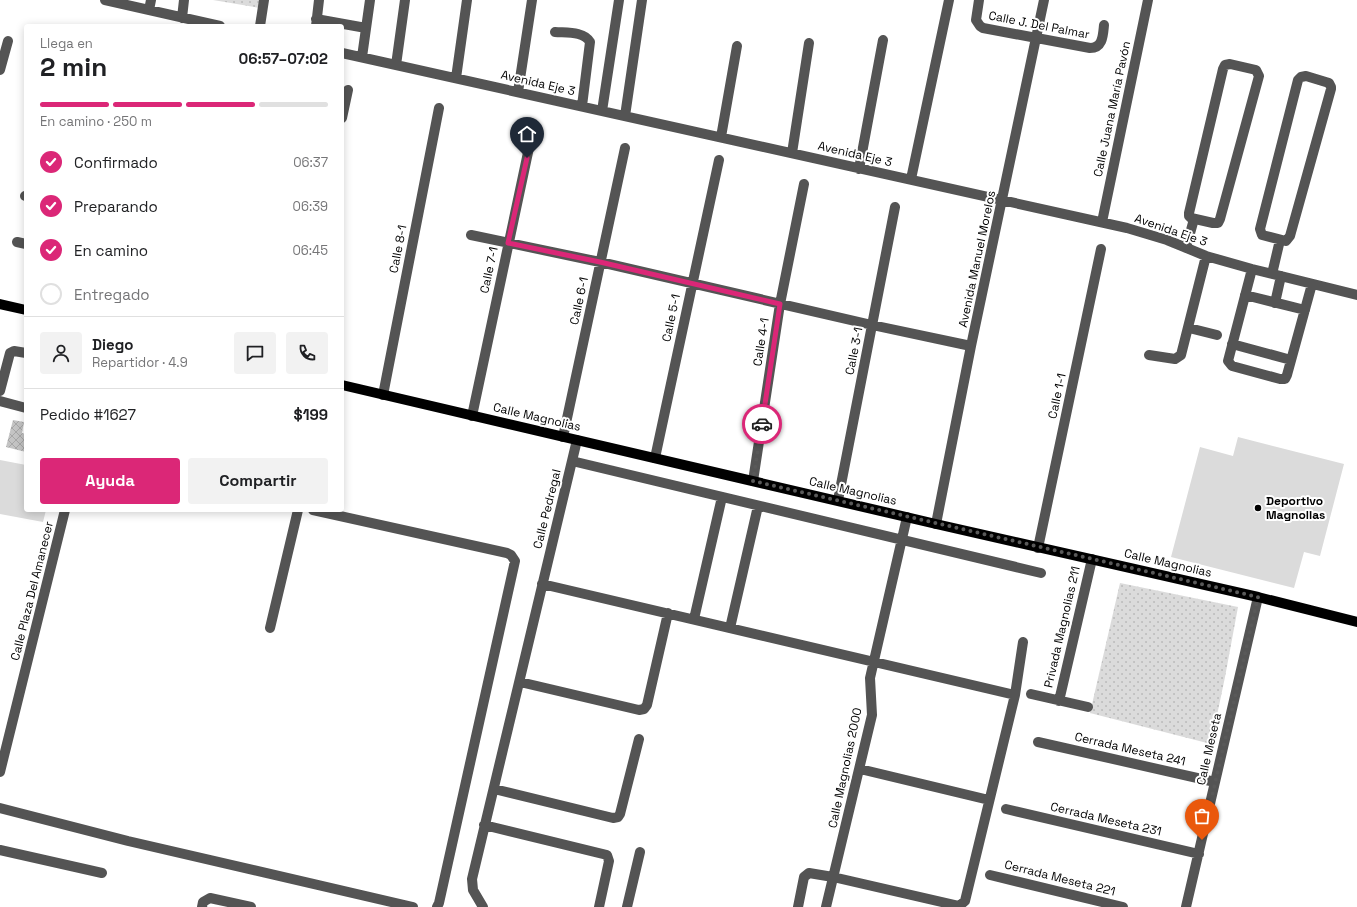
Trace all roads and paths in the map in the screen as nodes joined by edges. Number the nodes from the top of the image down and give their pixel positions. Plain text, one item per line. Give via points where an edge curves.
1 (105, 0) edge
2 (184, 0) edge
3 (264, 0) edge
4 (319, 0) edge
5 (370, 0) edge
6 (405, 0) edge
7 (467, 0) edge
8 (532, 0) edge
9 (619, 0) edge
10 (642, 0) edge
11 (949, 0) edge
12 (979, 0) edge
13 (1044, 0) edge
14 (1148, 0) edge
15 (126, 2) edge
16 (150, 5) edge
17 (182, 18) junction
18 (316, 22) edge
19 (210, 24) edge
20 (260, 24) edge
21 (333, 24) edge
22 (344, 25) edge
23 (1104, 25) dead end
24 (366, 28) junction
25 (555, 32) dead end
26 (1036, 37) junction
27 (883, 40) dead end
28 (8, 41) dead end
29 (809, 43) dead end
30 (737, 46) dead end
31 (344, 53) edge
32 (362, 57) junction
33 (396, 65) junction
34 (0, 70) edge
35 (456, 78) junction
36 (348, 90) dead end
37 (518, 92) junction
38 (582, 106) junction
39 (439, 108) dead end
40 (344, 109) edge
41 (602, 111) junction
42 (625, 116) junction
43 (533, 129) dead end
44 (721, 137) junction
45 (625, 148) dead end
46 (792, 153) junction
47 (719, 160) dead end
48 (859, 169) junction
49 (911, 179) junction
50 (804, 184) dead end
51 (1002, 201) junction
52 (895, 207) dead end
53 (1194, 219) junction
54 (1102, 222) junction
55 (470, 235) dead end
56 (1280, 240) junction
57 (508, 243) junction
58 (1186, 248) junction
59 (1101, 249) dead end
60 (1206, 256) junction
61 (600, 262) junction
62 (1252, 270) junction
63 (1276, 275) junction
64 (692, 284) junction
65 (1312, 284) junction
66 (1245, 295) junction
67 (1357, 295) edge
68 (1275, 303) junction
69 (0, 304) edge
70 (780, 304) junction
71 (24, 310) edge
72 (1305, 310) junction
73 (872, 325) junction
74 (1189, 328) junction
75 (1217, 335) dead end
76 (1232, 344) junction
77 (971, 346) junction
78 (24, 353) edge
79 (1149, 355) dead end
80 (1291, 360) junction
81 (344, 385) edge
82 (0, 390) edge
83 (383, 395) junction
84 (0, 401) edge
85 (24, 408) edge
86 (472, 416) junction
87 (563, 437) junction
88 (577, 440) junction
89 (655, 458) junction
90 (572, 462) junction
91 (753, 481) junction
92 (722, 497) junction
93 (838, 500) junction
94 (758, 506) junction
95 (65, 512) edge
96 (298, 512) edge
97 (322, 512) edge
98 (907, 517) junction
99 (936, 524) junction
100 (901, 540) junction
101 (1038, 548) junction
102 (1092, 559) junction
103 (1041, 573) dead end
104 (542, 584) junction
105 (1258, 597) junction
106 (668, 613) junction
107 (694, 619) junction
108 (1357, 622) edge
109 (270, 628) dead end
110 (730, 628) junction
111 (1023, 642) dead end
112 (873, 662) junction
113 (520, 682) junction
114 (1032, 694) dead end
115 (1015, 695) junction
116 (1059, 701) junction
117 (1088, 707) dead end
118 (638, 739) dead end
119 (1038, 742) dead end
120 (860, 769) junction
121 (0, 772) edge
122 (1215, 782) junction
123 (494, 790) junction
124 (989, 800) junction
125 (0, 808) edge
126 (1006, 808) dead end
127 (484, 826) junction
128 (0, 850) edge
129 (640, 852) dead end
130 (1199, 854) junction
131 (102, 873) dead end
132 (990, 875) dead end
133 (833, 877) junction
134 (202, 907) edge
135 (251, 907) edge
136 (413, 907) edge
137 (437, 907) edge
138 (483, 907) edge
139 (599, 907) edge
140 (627, 907) edge
141 (798, 907) edge
142 (826, 907) edge
143 (1123, 907) edge
144 (1186, 907) edge

1 - 15 street
2 - 17 street
3 - 20 street
4 - 18 street
5 - 24 street
6 - 33 street
7 - 35 street
8 - 37 street
9 - 41 street
10 - 42 street
11 - 49 street
12 - 26 street, Calle J. Del Palmar via 976,20 980,26
13 - 26 street, Avenida Manuel Morelos
14 - 54 street, Calle Juana María Pavón
15 - 16 street
16 - 17 street
17 - 19 street
18 - 21 street
22 - 24 street
23 - 26 street, Calle J. Del Palmar via 1100,44 1094,48
24 - 32 street
25 - 38 street via 582,35 590,42
26 - 51 street, Avenida Manuel Morelos
27 - 48 street
28 - 34 street
29 - 46 street
30 - 44 street
31 - 32 street, Avenida Eje 3
32 - 33 street, Avenida Eje 3
33 - 35 street, Avenida Eje 3
35 - 37 street, Avenida Eje 3
36 - 40 street
37 - 38 street, Avenida Eje 3
38 - 41 street, Avenida Eje 3
39 - 83 street, Calle 8-1
41 - 42 street, Avenida Eje 3
42 - 44 street, Avenida Eje 3
43 - 57 street, Calle 7-1
44 - 46 street, Avenida Eje 3
45 - 61 street, Calle 6-1
46 - 48 street, Avenida Eje 3
47 - 64 street, Calle 5-1
48 - 49 street, Avenida Eje 3
49 - 51 street, Avenida Eje 3
50 - 70 street, Calle 4-1
51 - 54 street, Avenida Eje 3
51 - 77 street, Avenida Manuel Morelos
52 - 73 street, Calle 3-1
53 - 53 street via 1213,223 1219,221 1259,76 1256,70 1230,64 1223,68 1188,213
53 - 58 street
54 - 58 street, Avenida Eje 3 via 1148,233
55 - 57 street
56 - 56 street via 1286,241 1290,236 1331,89 1329,83 1306,76 1298,80 1260,229 1262,235
56 - 63 street
57 - 61 street
57 - 86 street, Calle 7-1
58 - 60 street, Avenida Eje 3
59 - 101 street, Calle 1-1
60 - 62 street, Avenida Eje 3
60 - 74 street
61 - 64 street
61 - 87 street, Calle 6-1
62 - 63 street, Avenida Eje 3
62 - 66 street
63 - 65 street, Avenida Eje 3
63 - 68 street
64 - 70 street
64 - 89 street, Calle 5-1
65 - 67 street, Avenida Eje 3
65 - 72 street
66 - 68 street
66 - 76 street
68 - 72 street
69 - 71 main road
70 - 73 street
70 - 91 street, Calle 4-1
72 - 80 street
73 - 77 street
73 - 93 street, Calle 3-1
74 - 75 street
74 - 79 street via 1179,358
76 - 80 street
76 - 80 street via 1228,361 1232,366 1282,379 1286,377
77 - 99 street, Avenida Manuel Morelos
78 - 82 street via 10,353
81 - 83 main road, Calle Magnolias
83 - 86 main road, Calle Magnolias
84 - 85 street
86 - 87 main road, Calle Magnolias
87 - 88 main road, Calle Magnolias
88 - 89 main road, Calle Magnolias
88 - 90 street, Calle Pedregal
89 - 91 main road, Calle Magnolias
90 - 92 street
90 - 104 street, Calle Pedregal
91 - 93 main road, Calle Magnolias
92 - 94 street
92 - 107 street
93 - 98 main road, Calle Magnolias
94 - 100 street
94 - 110 street
95 - 121 street, Calle Plaza Del Amanecer
96 - 109 street
97 - 137 street via 507,553 515,561
98 - 99 main road, Calle Magnolias
98 - 100 street, Calle Magnolias 2000
99 - 101 main road, Calle Magnolias
100 - 103 street
100 - 112 street, Calle Magnolias 2000
101 - 102 main road, Calle Magnolias
102 - 105 main road, Calle Magnolias
102 - 116 street, Privada Magnolias 211
104 - 106 street
104 - 113 street, Calle Pedregal
105 - 108 main road, Calle Magnolias
105 - 122 street, Calle Meseta
106 - 107 street
106 - 113 street via 644,709 639,710
107 - 110 street
110 - 112 street
111 - 115 street
112 - 115 street
112 - 120 street, Calle Magnolias 2000 via 869,684 872,715
113 - 123 street, Calle Pedregal
114 - 116 street
115 - 124 street
116 - 117 street
118 - 123 street via 618,817 613,818
119 - 122 street, Cerrada Meseta 241
120 - 124 street
120 - 133 street, Calle Magnolias 2000
122 - 130 street, Calle Meseta
123 - 127 street
124 - 133 street via 967,898 962,904 955,905
125 - 136 street via 128,841
126 - 130 street, Cerrada Meseta 231
127 - 138 street via 472,883 473,890
127 - 139 street via 607,855 609,861
128 - 131 street
129 - 140 street
130 - 144 street, Calle Meseta
132 - 143 street, Cerrada Meseta 221
133 - 141 street via 806,874
133 - 142 street, Calle Magnolias 2000
134 - 135 street via 203,902 210,898

